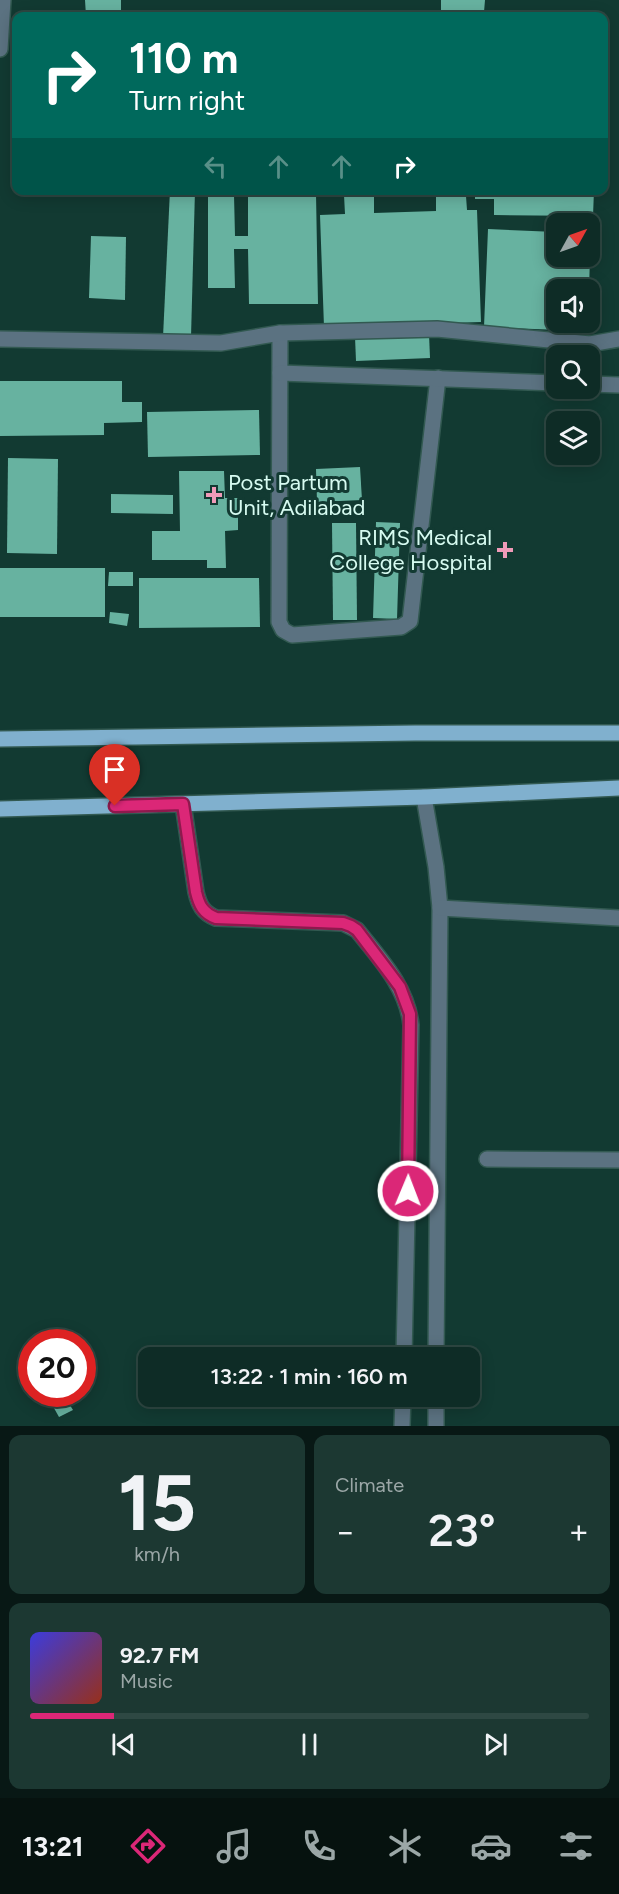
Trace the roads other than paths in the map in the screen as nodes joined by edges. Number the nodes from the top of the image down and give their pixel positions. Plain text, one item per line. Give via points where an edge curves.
1 (3, 0) edge
2 (0, 49) edge
3 (280, 333) junction
4 (0, 339) edge
5 (619, 339) edge
6 (280, 373) junction
7 (438, 378) junction
8 (546, 383) edge
9 (600, 384) edge
10 (619, 385) edge
11 (619, 733) edge
12 (0, 739) edge
13 (619, 788) edge
14 (424, 797) junction
15 (183, 804) junction
16 (0, 809) edge
17 (440, 908) junction
18 (619, 918) edge
19 (619, 1154) edge
20 (487, 1159) dead end
21 (619, 1160) edge
22 (404, 1347) edge
23 (436, 1347) edge
24 (403, 1407) edge
25 (436, 1407) edge
26 (402, 1426) edge
27 (436, 1426) edge

1 - 2 street
3 - 4 street via 221,344
3 - 5 street via 437,329 590,344
3 - 6 street
6 - 7 street
6 - 7 street via 279,622 282,630 292,635 401,627 410,621
7 - 8 street
9 - 10 street
11 - 12 main road
13 - 14 main road
14 - 15 main road
14 - 17 street
15 - 16 main road
15 - 22 street via 196,892 207,914 216,918 351,926 406,1000 411,1025
17 - 18 street
17 - 23 street
19 - 21 street
20 - 21 street
24 - 26 street
25 - 27 street

